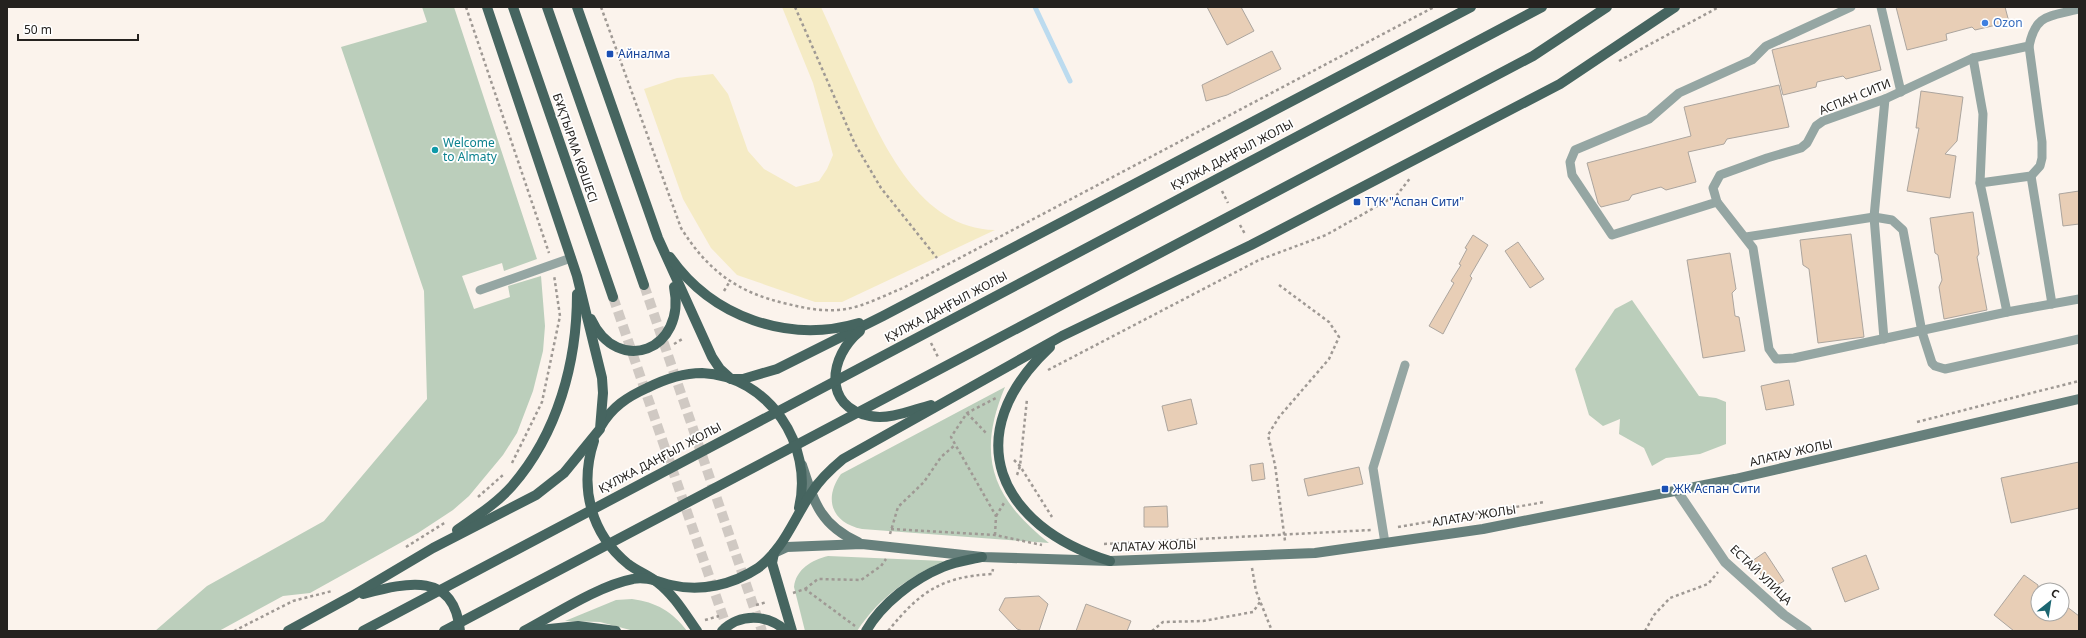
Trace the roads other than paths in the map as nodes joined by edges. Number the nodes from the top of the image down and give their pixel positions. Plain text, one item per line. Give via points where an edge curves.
1 (487, 7) edge
2 (513, 7) edge
3 (546, 7) edge
4 (577, 7) edge
5 (1471, 7) edge
6 (1542, 7) edge
7 (1607, 7) edge
8 (1675, 7) edge
9 (1851, 7) edge
10 (1881, 7) edge
11 (2079, 9) edge
12 (2028, 46) junction
13 (1973, 58) junction
14 (1901, 92) junction
15 (1885, 99) junction
16 (2031, 176) junction
17 (1980, 183) junction
18 (1717, 202) junction
19 (1874, 217) junction
20 (1746, 237) junction
21 (658, 238) junction
22 (571, 258) junction
23 (667, 262) junction
24 (577, 276) junction
25 (644, 286) tunnel mouth
26 (480, 290) dead end
27 (581, 293) junction
28 (613, 297) tunnel mouth
29 (2079, 299) edge
30 (2052, 304) junction
31 (2007, 312) junction
32 (884, 316) junction
33 (869, 323) junction
34 (1922, 332) junction
35 (1062, 336) junction
36 (1884, 339) junction
37 (2079, 339) edge
38 (1405, 365) dead end
39 (731, 379) junction
40 (957, 394) junction
41 (2079, 399) edge
42 (600, 428) junction
43 (800, 460) junction
44 (1677, 491) junction
45 (811, 492) junction
46 (793, 525) junction
47 (1385, 543) junction
48 (862, 544) junction
49 (433, 548) junction
50 (774, 553) junction
51 (982, 557) junction
52 (1110, 561) junction
53 (656, 581) junction
54 (352, 596) junction
55 (288, 631) edge
56 (363, 631) edge
57 (444, 631) edge
58 (460, 631) edge
59 (524, 631) edge
60 (530, 631) edge
61 (616, 631) edge
62 (697, 631) edge
63 (722, 631) edge
64 (786, 631) edge
65 (792, 631) edge
66 (866, 631) edge
67 (1807, 631) edge

1 - 22 main road
2 - 28 main road, БҰҚТЫРМА КӨШЕСІ
3 - 25 main road, БҰҚТЫРМА КӨШЕСІ
4 - 21 main road
5 - 32 main road
6 - 56 main road, ҚҰЛЖА ДАҢҒЫЛ ЖОЛЫ
7 - 57 main road via 1533,56
8 - 35 main road via 1560,84 1251,245
9 - 18 lane via 1766,46 1752,60 1679,94 1649,119 1575,150 1570,162 1572,175 1612,235
10 - 14 lane
11 - 12 lane via 2045,18 2038,23 2032,30
12 - 13 lane, АСПАН СИТИ
12 - 16 lane via 2042,142 2040,166
13 - 14 lane, АСПАН СИТИ
13 - 17 lane via 1983,114
14 - 15 lane, АСПАН СИТИ
15 - 18 lane, АСПАН СИТИ via 1823,121 1816,126 1807,143 1801,148 1720,175 1713,188
15 - 19 lane
16 - 17 lane
16 - 30 lane
17 - 31 lane
18 - 20 lane
19 - 20 lane
19 - 34 lane via 1892,220 1903,230
19 - 36 lane
20 - 36 lane via 1753,248 1769,349 1776,359 1794,358
21 - 23 main road
21 - 32 main road via 690,281 717,303 752,321 824,331
22 - 24 main road
22 - 26 lane
23 - 27 main road via 677,300 676,313 667,333 656,345 649,348 629,351 605,338 595,327
23 - 39 main road via 712,357 720,370
24 - 27 main road
24 - 49 main road via 577,319 569,371 562,398 540,444 511,486 493,503
27 - 42 main road via 602,378
29 - 30 lane
30 - 31 lane
31 - 34 lane
32 - 33 main road
33 - 39 main road via 777,369 743,379
33 - 40 main road via 844,347 835,368 836,388 848,405 859,412 882,417 932,405
34 - 36 lane
34 - 37 lane via 1932,363 1945,369
35 - 40 main road
35 - 52 main road via 1039,358 1010,396 1004,412 999,464 1011,493 1025,512 1070,546
38 - 47 lane via 1373,468
39 - 42 main road via 692,373 653,385 620,403
39 - 43 main road via 758,393 770,403 789,429
40 - 45 main road via 843,460 828,472
41 - 44 main road, АЛАТАУ ЖОЛЫ
42 - 49 main road via 564,473 536,495
42 - 53 main road via 587,469 588,500 593,515 608,544 617,555
43 - 45 main road
43 - 46 main road via 802,493
44 - 47 main road, АЛАТАУ ЖОЛЫ via 1483,529
44 - 67 street, ЕСТАЙ УЛИЦА via 1725,562 1784,615
45 - 46 main road
45 - 48 main road via 817,506 833,528
46 - 50 main road
47 - 52 main road, АЛАТАУ ЖОЛЫ via 1315,553
48 - 50 main road via 787,547
48 - 51 main road, АЛАТАУ ЖОЛЫ
49 - 54 main road
50 - 53 main road via 751,572 732,582 691,588
50 - 65 main road via 771,562
51 - 52 main road, АЛАТАУ ЖОЛЫ
51 - 66 main road via 943,567 923,577 893,599
53 - 59 main road via 634,578 613,584
53 - 62 main road via 671,595
54 - 55 main road
54 - 58 main road via 391,586 426,584 440,591 452,603 458,615
60 - 61 main road via 578,626
63 - 64 main road via 739,620 754,617 770,621

